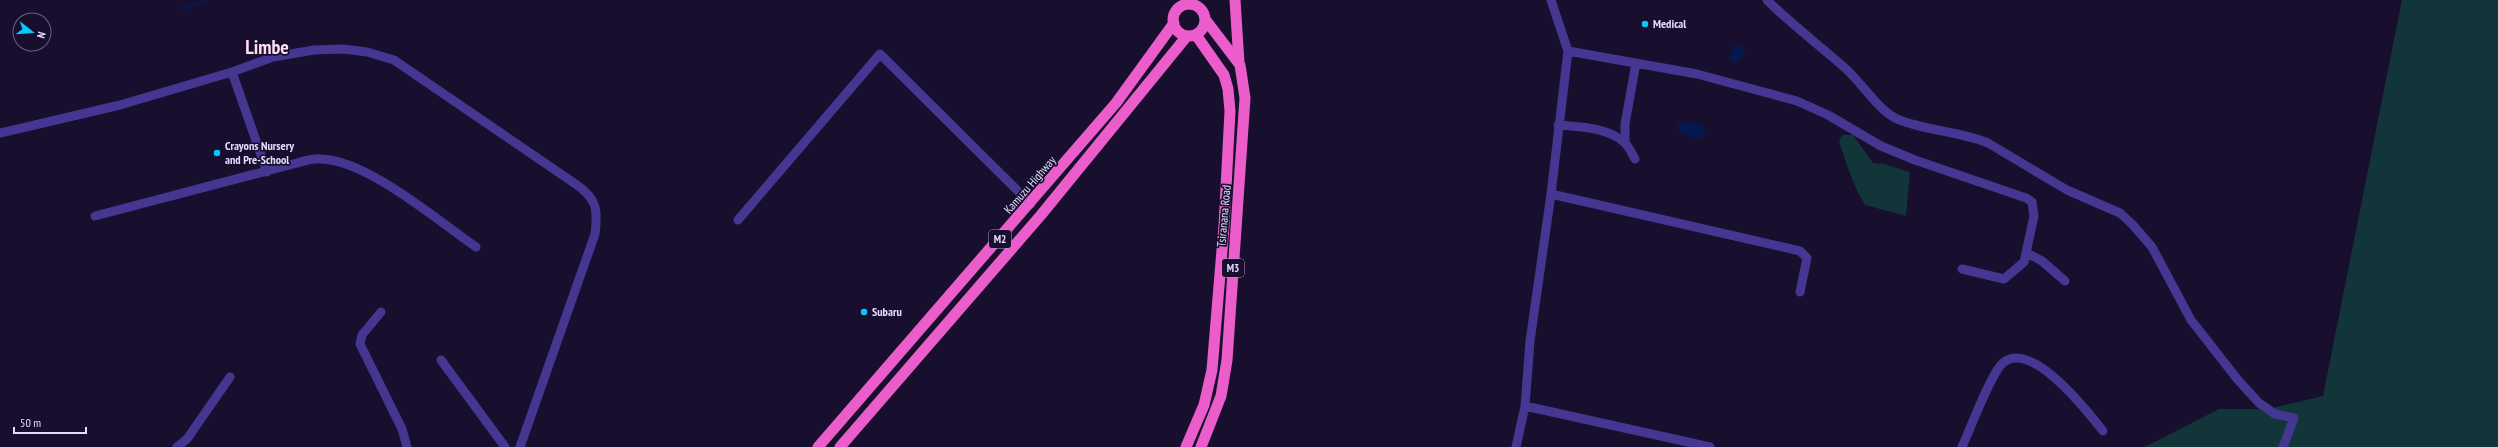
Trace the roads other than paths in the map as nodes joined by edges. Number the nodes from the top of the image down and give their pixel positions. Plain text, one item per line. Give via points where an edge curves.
1 (1235, 0) edge
2 (1551, 0) edge
3 (1768, 0) edge
4 (1180, 4) edge
5 (1199, 4) edge
6 (1205, 19) junction
7 (1174, 23) junction
8 (1191, 35) junction
9 (1568, 51) junction
10 (1636, 62) junction
11 (1240, 65) junction
12 (232, 72) junction
13 (1558, 125) junction
14 (0, 133) edge
15 (1625, 142) junction
16 (1635, 159) dead end
17 (267, 172) junction
18 (1551, 194) junction
19 (1031, 204) junction
20 (95, 216) dead end
21 (738, 220) dead end
22 (476, 247) dead end
23 (2027, 253) junction
24 (1962, 270) dead end
25 (2065, 281) dead end
26 (1800, 292) dead end
27 (381, 312) dead end
28 (441, 360) dead end
29 (230, 377) dead end
30 (1525, 406) junction
31 (2103, 431) dead end
32 (177, 447) edge
33 (407, 447) edge
34 (505, 447) edge
35 (520, 447) edge
36 (818, 447) edge
37 (840, 447) edge
38 (1186, 447) edge
39 (1201, 447) edge
40 (1516, 447) edge
41 (1710, 447) edge
42 (1962, 447) edge
43 (2283, 447) edge

1 - 11 highway
2 - 9 street
3 - 43 street via 1783,16 1846,69 1895,118 1911,124 1977,138 2067,190 2120,213 2152,247 2191,320 2238,380 2259,403 2282,416 2294,418
4 - 5 highway, M2
4 - 7 highway, M2
5 - 6 highway, M2
6 - 8 highway, M2 via 1203,28
6 - 11 highway, Tsiranana Road / M3
7 - 8 highway via 1181,34
7 - 19 highway, Kamuzu Highway / M2 via 1116,103
8 - 37 highway, M2 via 1041,215
8 - 38 highway, Tsiranana Road / M3 via 1224,75 1230,111 1212,370 1204,405
9 - 10 street
9 - 13 street
10 - 15 street via 1625,124
10 - 23 street via 1698,74 1797,101 1828,115 1881,146 2026,198 2032,202 2034,208
11 - 39 highway, Tsiranana Road / M3 via 1245,98 1244,131 1227,360 1221,396
12 - 14 street via 120,106
12 - 17 street
12 - 35 street via 273,57 314,50 343,49 367,52 394,60 588,193 594,202 597,216 595,234
13 - 15 street via 1604,132
13 - 18 street
15 - 16 street
17 - 20 street
17 - 22 street via 320,158 367,171
18 - 26 street via 1800,251 1807,258
18 - 30 street via 1530,341
19 - 21 street via 880,54
19 - 36 highway, Kamuzu Highway / M2
23 - 24 street via 2024,262 2004,279
23 - 25 street via 2042,261
27 - 33 street via 362,335 360,344 402,430
28 - 34 street
29 - 32 street via 187,439
30 - 40 street
30 - 41 street
31 - 42 street via 2069,389 2058,380 2019,358 2010,358 1997,369

